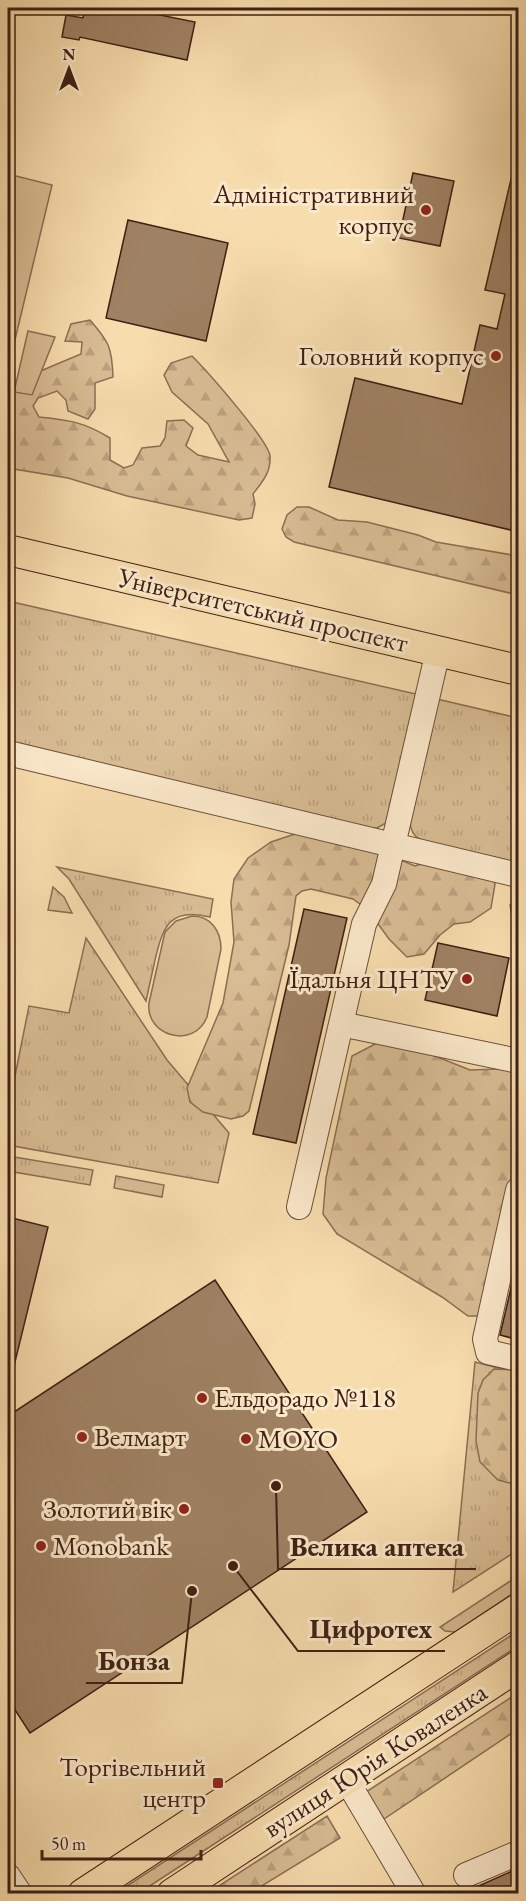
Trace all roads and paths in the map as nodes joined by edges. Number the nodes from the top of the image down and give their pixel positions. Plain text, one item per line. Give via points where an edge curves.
1 (8, 550) edge
2 (438, 651) junction
3 (519, 670) edge
4 (8, 753) edge
5 (393, 845) junction
6 (519, 875) edge
7 (341, 1024) junction
8 (519, 1061) edge
9 (519, 1190) edge
10 (299, 1208) dead end
11 (519, 1359) edge
12 (519, 1609) edge
13 (519, 1666) edge
14 (346, 1779) junction
15 (519, 1853) edge
16 (466, 1875) dead end
17 (8, 1876) edge
18 (20, 1893) edge
19 (83, 1893) edge
20 (172, 1893) edge
21 (414, 1893) edge

1 - 2 main road, Університетський проспект
2 - 3 main road, Університетський проспект
2 - 5 lane
4 - 5 lane
5 - 6 lane
5 - 7 lane via 384,884 364,924
7 - 8 lane
7 - 10 lane
9 - 11 lane via 486,1339 488,1352
12 - 19 main road, вулиця Юрія Коваленка
13 - 14 main road, вулиця Юрія Коваленка
14 - 20 main road, вулиця Юрія Коваленка
14 - 21 lane
15 - 16 lane
17 - 18 lane

